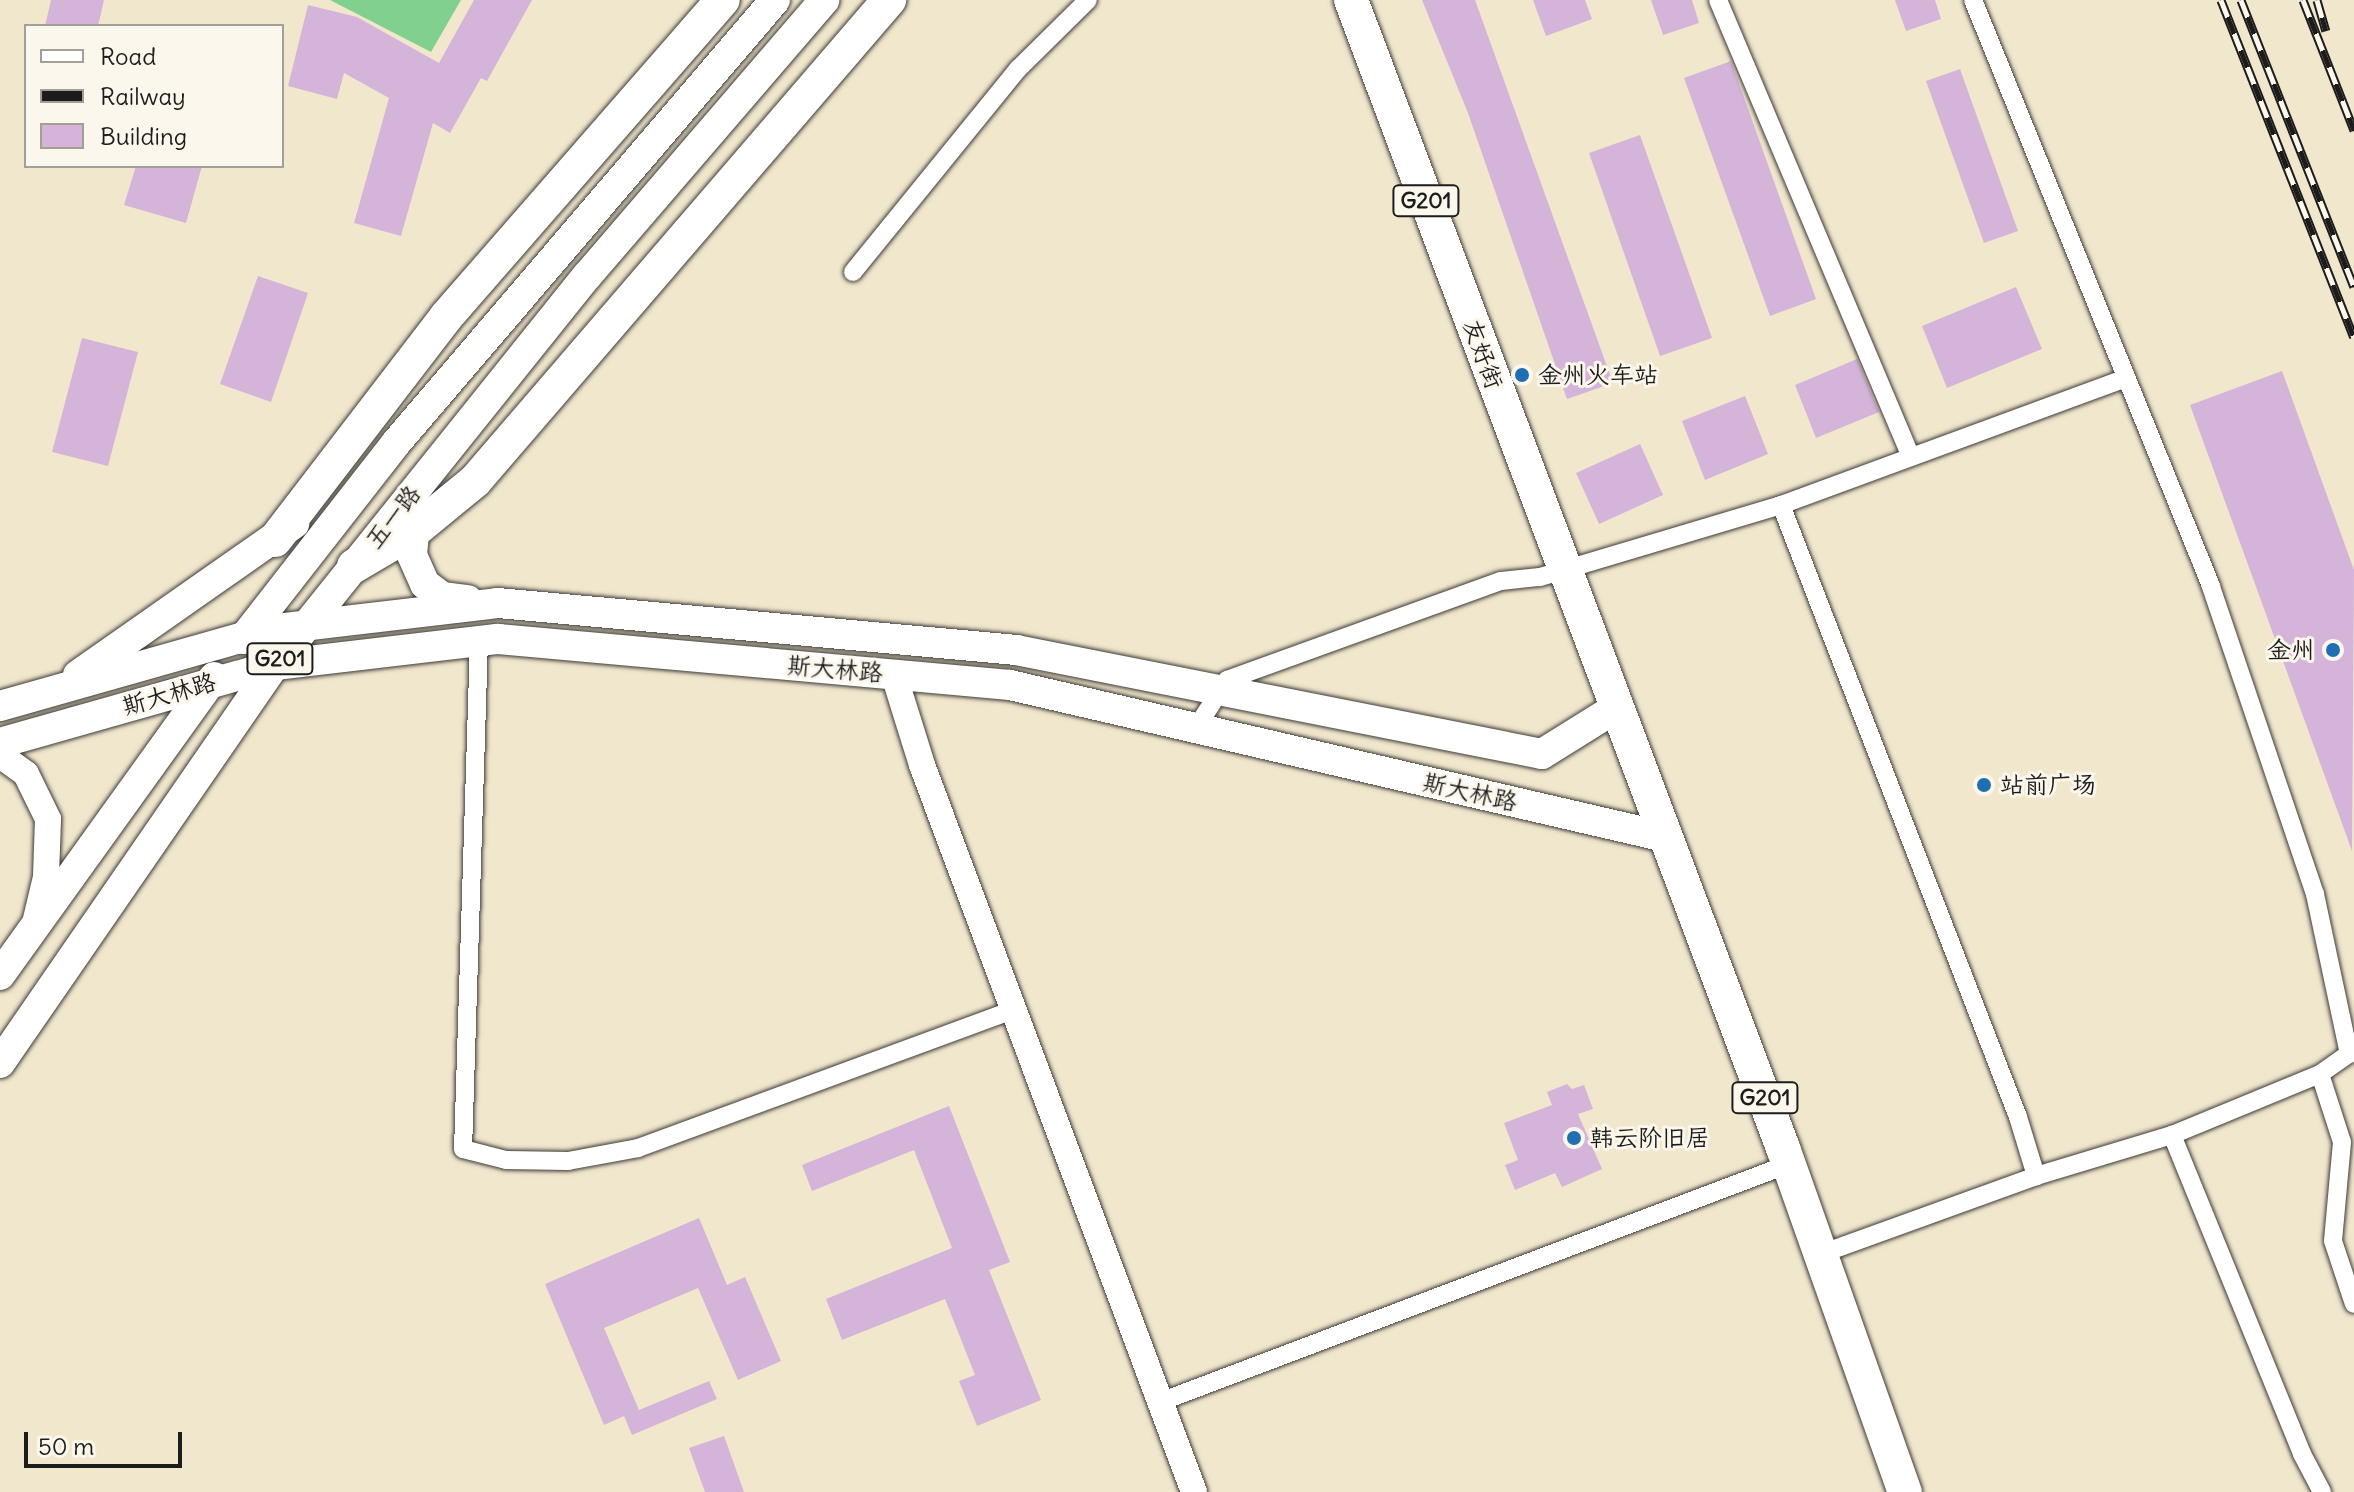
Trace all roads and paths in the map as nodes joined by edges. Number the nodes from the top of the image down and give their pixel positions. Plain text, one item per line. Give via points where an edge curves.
1 (723, 0) edge
2 (775, 0) edge
3 (824, 0) edge
4 (889, 0) edge
5 (1088, 0) edge
6 (1351, 0) edge
7 (1718, 0) edge
8 (1973, 0) edge
9 (853, 272) dead end
10 (2126, 378) junction
11 (396, 443) junction
12 (1910, 454) junction
13 (417, 486) junction
14 (1781, 505) junction
15 (414, 531) junction
16 (275, 540) junction
17 (354, 566) junction
18 (1567, 569) junction
19 (498, 603) junction
20 (306, 626) junction
21 (246, 636) junction
22 (479, 641) junction
23 (275, 665) junction
24 (894, 675) junction
25 (210, 682) junction
26 (1219, 690) junction
27 (54, 691) junction
28 (0, 706) edge
29 (1616, 708) junction
30 (1196, 728) junction
31 (0, 743) edge
32 (0, 755) edge
33 (1665, 837) junction
34 (34, 925) junction
35 (0, 975) edge
36 (1014, 1010) junction
37 (2352, 1052) edge
38 (0, 1063) edge
39 (2320, 1074) junction
40 (2172, 1135) junction
41 (1789, 1164) junction
42 (2036, 1176) junction
43 (1821, 1254) junction
44 (2354, 1304) edge
45 (1160, 1402) junction
46 (1194, 1492) edge
47 (1905, 1492) edge
48 (2322, 1492) edge

1 - 16 highway via 446,317
2 - 11 main road
3 - 13 main road, 五一路 / G201 via 587,276
4 - 15 highway via 475,481
5 - 9 street via 1018,69
6 - 18 highway, 友好街 / G201
7 - 12 street
8 - 10 street
10 - 12 street
10 - 37 street via 2211,586 2315,894
11 - 16 main road
11 - 21 main road
12 - 14 street
13 - 15 main road
13 - 17 main road, 五一路 / G201
14 - 18 street
14 - 42 street via 2018,1117
15 - 17 highway
15 - 19 main road via 412,555 425,584 442,597
16 - 27 main road
17 - 20 main road, 五一路 / G201
18 - 26 street via 1501,581 1227,680
18 - 29 highway, 友好街 / G201
19 - 20 main road, 斯大林路
19 - 26 main road, 斯大林路 via 1016,650
20 - 21 main road, 斯大林路
20 - 23 main road, 五一路 / G201
21 - 25 main road
21 - 27 main road, 斯大林路
22 - 23 main road, 斯大林路
22 - 24 main road, 斯大林路
22 - 36 street via 463,1149 506,1160 568,1161 638,1148
23 - 25 main road, 斯大林路
23 - 38 main road, 五一路 / G201
24 - 30 main road, 斯大林路 via 1010,685
24 - 36 street
25 - 31 main road, 斯大林路
25 - 34 main road
26 - 29 main road, 斯大林路 via 1542,754
26 - 30 street
27 - 28 main road, 斯大林路
29 - 33 highway, G201
30 - 33 main road, 斯大林路
32 - 34 street via 26,774 48,819 46,877
33 - 41 highway, G201
34 - 35 main road
36 - 45 street
37 - 39 street
39 - 40 street
39 - 44 street via 2342,1142 2333,1241
40 - 42 street
40 - 48 street
41 - 43 highway, G201
41 - 45 street
42 - 43 street
43 - 47 highway, G201
45 - 46 street

